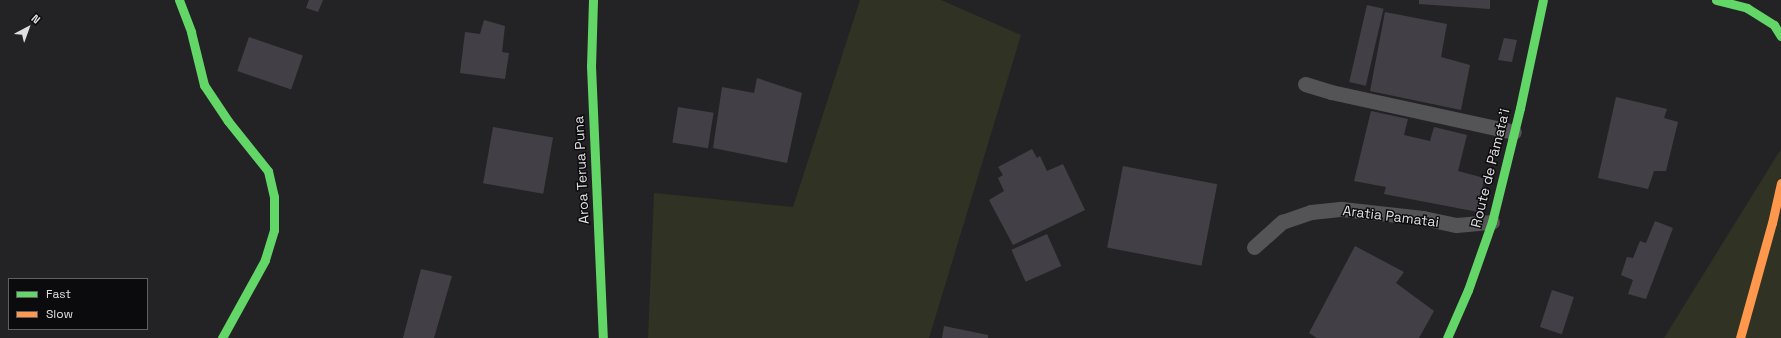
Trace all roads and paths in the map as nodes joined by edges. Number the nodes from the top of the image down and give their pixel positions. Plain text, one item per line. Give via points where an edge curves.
1 (179, 0) edge
2 (594, 0) edge
3 (1543, 0) edge
4 (1716, 0) edge
5 (1781, 36) edge
6 (1305, 84) dead end
7 (1514, 132) junction
8 (1781, 183) edge
9 (1492, 222) junction
10 (1254, 248) dead end
11 (222, 338) edge
12 (603, 338) edge
13 (1447, 338) edge
14 (1740, 338) edge

1 - 11 street via 191,32 204,85 228,121 268,171 274,197 274,230 265,260
2 - 12 street, Aroa Terua Puna via 591,74
3 - 7 street, Route de Pāmata'i
4 - 5 street via 1747,8 1774,25
6 - 7 lane via 1346,96
7 - 9 street, Route de Pāmata'i
8 - 14 street
9 - 10 lane, Aratia Pamatai via 1456,225 1423,218 1342,209 1311,212 1282,222
9 - 13 street, Route de Pāmata'i via 1468,290

